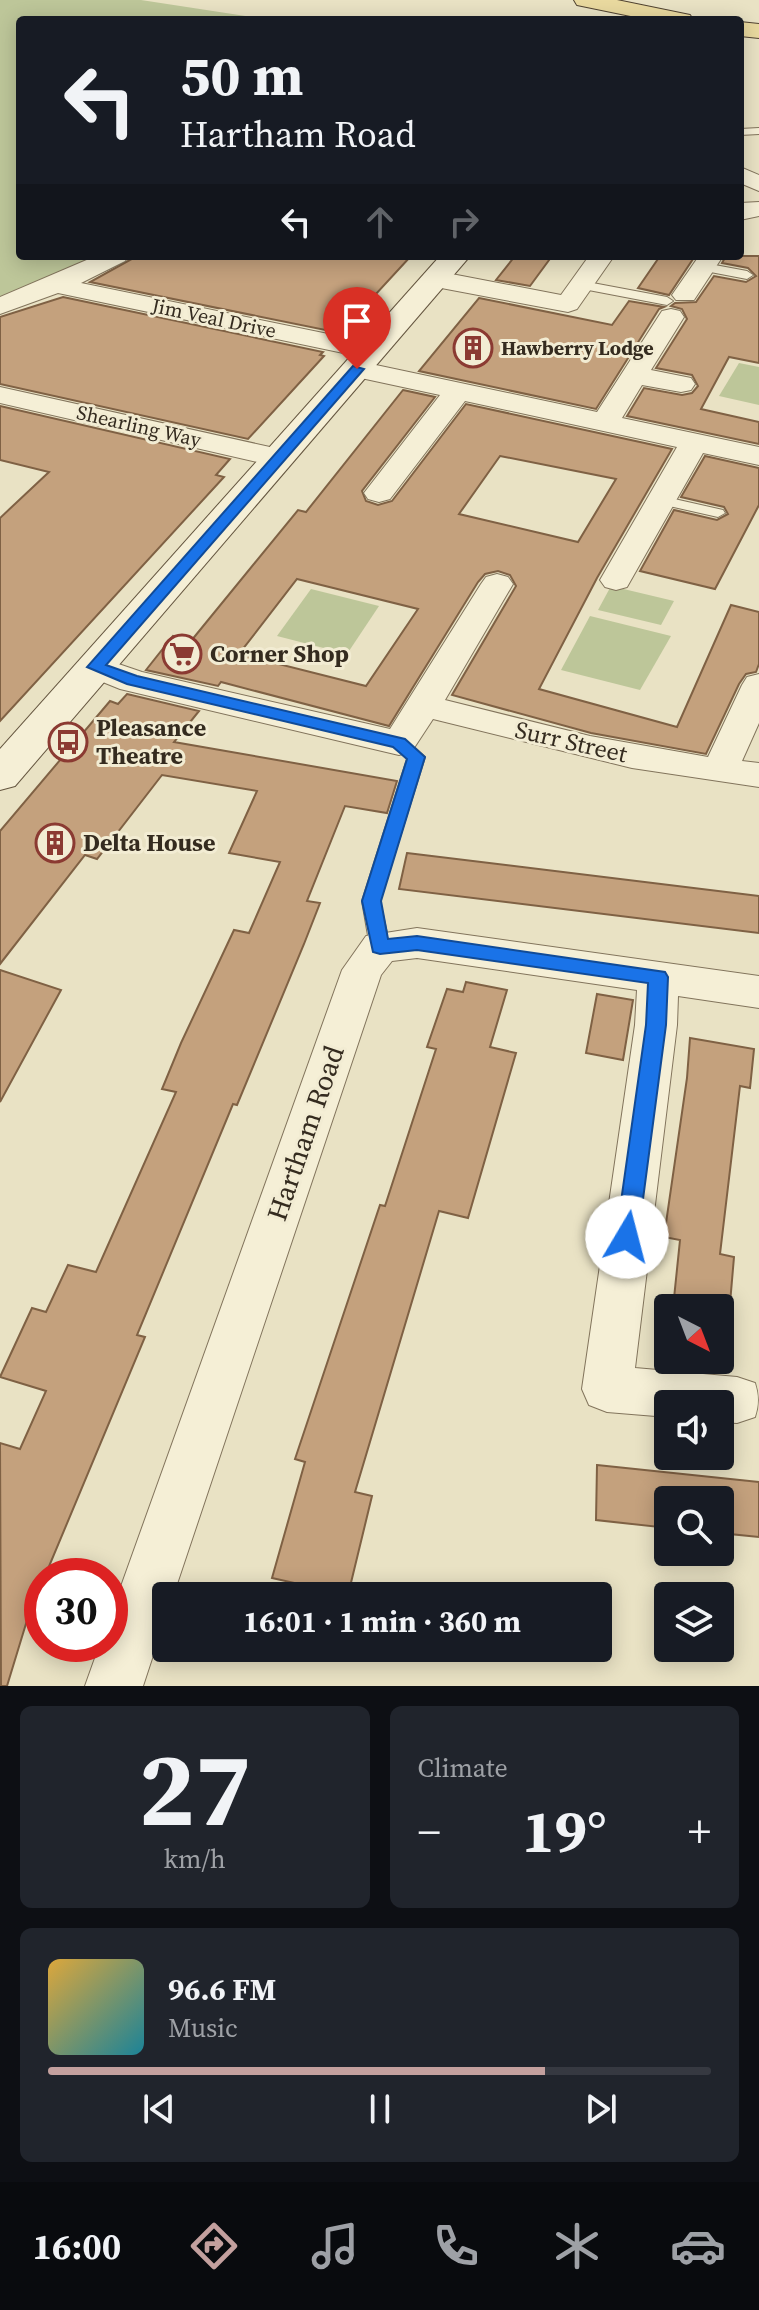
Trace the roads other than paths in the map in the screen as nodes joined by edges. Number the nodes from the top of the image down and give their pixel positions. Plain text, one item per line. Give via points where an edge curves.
1 (585, 0) edge
2 (657, 16) edge
3 (108, 260) edge
4 (599, 260) edge
5 (707, 261) edge
6 (446, 268) edge
7 (747, 275) dead end
8 (56, 285) junction
9 (582, 285) junction
10 (674, 304) junction
11 (0, 306) edge
12 (365, 360) junction
13 (634, 375) junction
14 (681, 384) dead end
15 (459, 390) junction
16 (0, 395) edge
17 (604, 423) junction
18 (694, 443) junction
19 (759, 456) edge
20 (279, 458) junction
21 (379, 493) dead end
22 (661, 500) junction
23 (718, 513) dead end
24 (616, 580) dead end
25 (497, 584) dead end
26 (95, 667) junction
27 (759, 685) edge
28 (424, 706) junction
29 (399, 743) junction
30 (719, 771) junction
31 (759, 775) edge
32 (0, 776) edge
33 (380, 947) junction
34 (658, 977) junction
35 (759, 992) edge
36 (737, 1400) dead end
37 (114, 1686) edge

1 - 2 main road
3 - 8 street
4 - 9 street
5 - 7 lane
5 - 10 street
6 - 9 street via 568,304
6 - 12 street
8 - 11 street
8 - 12 street, Jim Veal Drive
9 - 10 lane
10 - 13 street
12 - 15 street, Jim Veal Drive
12 - 20 street
13 - 14 street
13 - 17 street
15 - 17 street, Jim Veal Drive
15 - 21 street
16 - 20 street, Shearling Way
17 - 18 street, Jim Veal Drive
18 - 19 street, Jim Veal Drive
18 - 22 street
20 - 26 street
22 - 23 lane
22 - 24 street
25 - 28 street
26 - 29 street via 132,681
26 - 32 street
27 - 30 street
28 - 29 street
28 - 30 street, Surr Street via 572,743
29 - 33 lane via 416,757 371,901
30 - 31 street, Surr Street
33 - 34 street via 417,943
33 - 37 street, Hartham Road via 362,970
34 - 35 street
34 - 36 street via 607,1389

